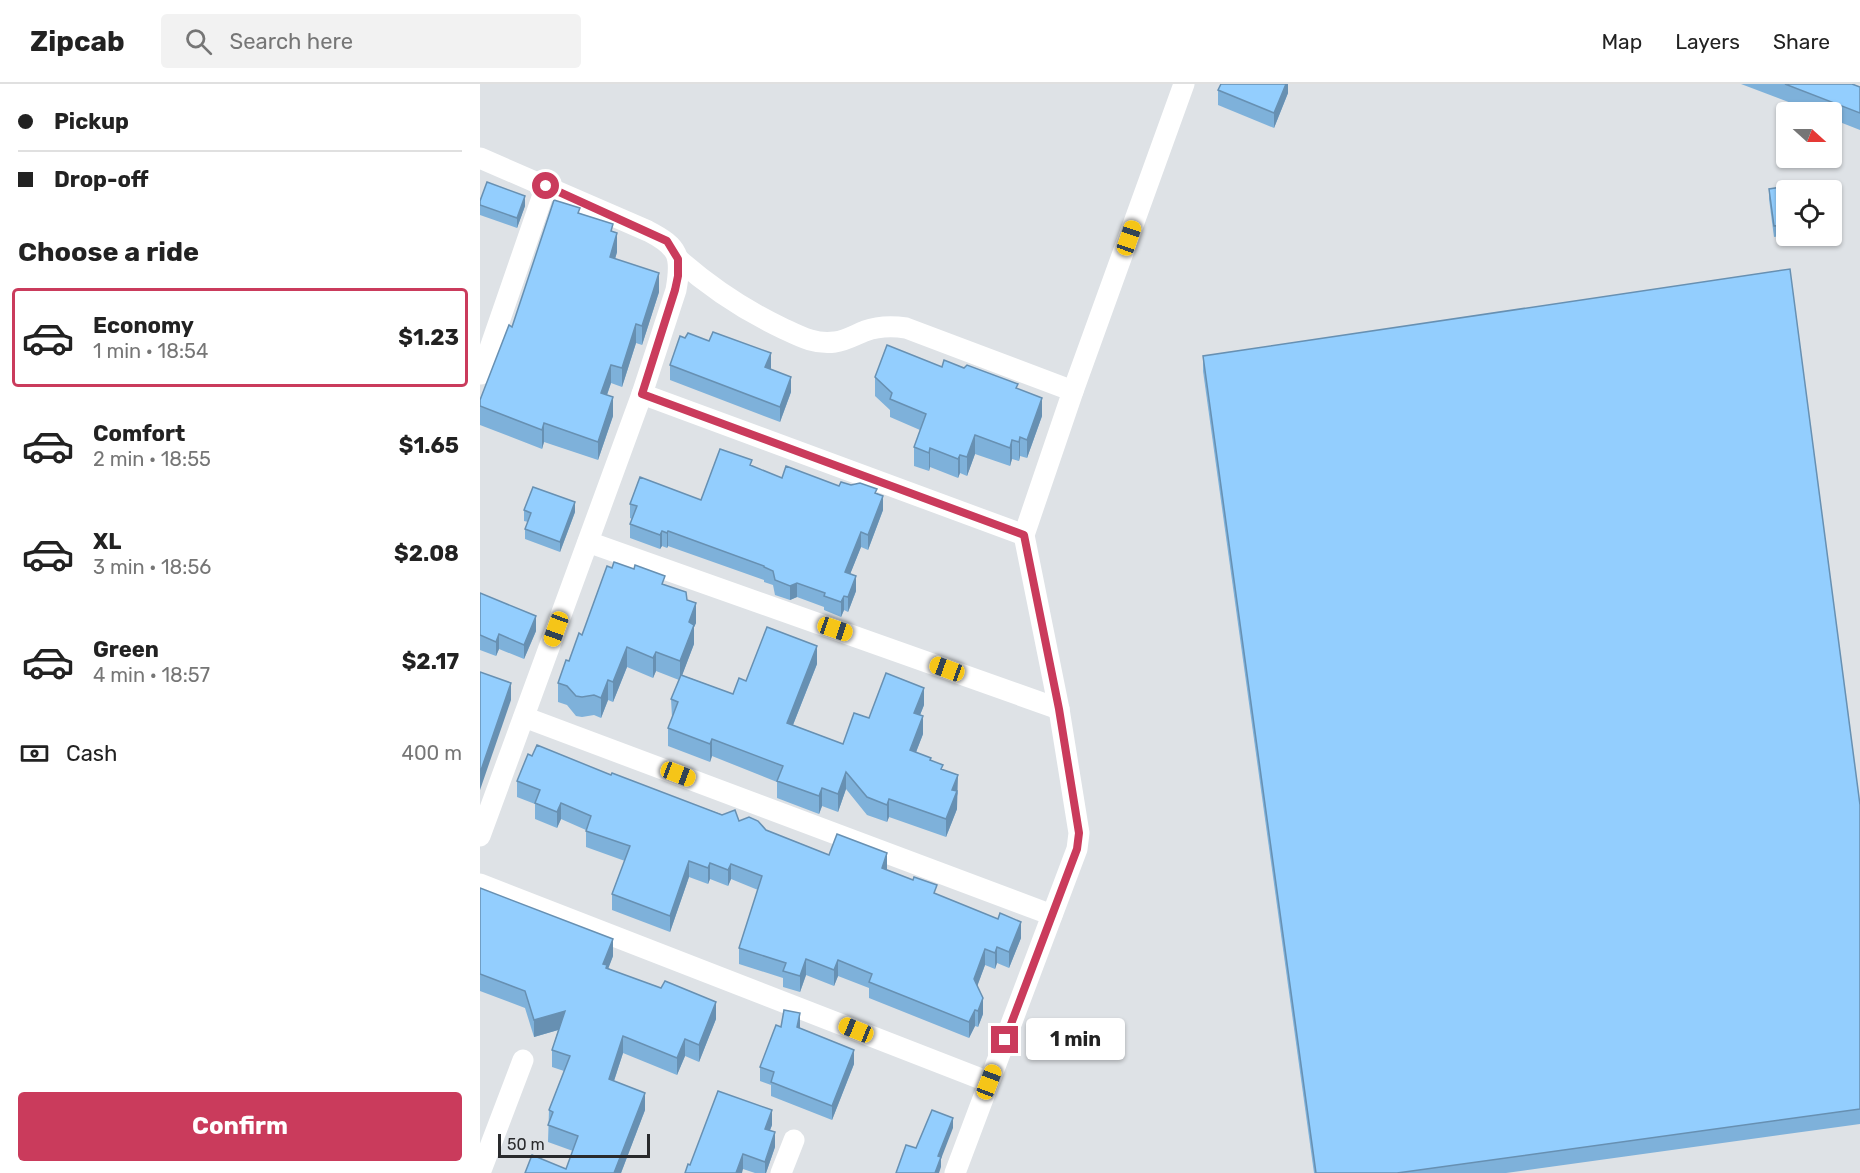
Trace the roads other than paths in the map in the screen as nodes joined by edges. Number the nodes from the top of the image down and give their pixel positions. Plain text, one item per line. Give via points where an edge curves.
1 (1184, 84) edge
2 (480, 158) edge
3 (546, 186) junction
4 (678, 259) junction
5 (481, 374) edge
6 (1073, 391) junction
7 (642, 394) junction
8 (1024, 535) junction
9 (588, 542) junction
10 (1059, 709) junction
11 (524, 717) junction
12 (480, 836) edge
13 (480, 884) edge
14 (1052, 915) junction
15 (523, 1060) dead end
16 (989, 1082) junction
17 (794, 1140) dead end
18 (480, 1173) edge
19 (781, 1173) edge
20 (955, 1173) edge

1 - 6 street
2 - 3 street
3 - 4 street via 667,241
3 - 5 street
4 - 6 street via 722,295 809,341 836,342 879,327 906,328
4 - 7 street via 675,290
6 - 8 street
7 - 8 street
7 - 9 street
8 - 10 street
9 - 10 street
9 - 11 street
10 - 14 street via 1079,833 1077,849
11 - 12 street
11 - 14 street
13 - 16 street
14 - 16 street
15 - 18 street
16 - 20 street
17 - 19 street

